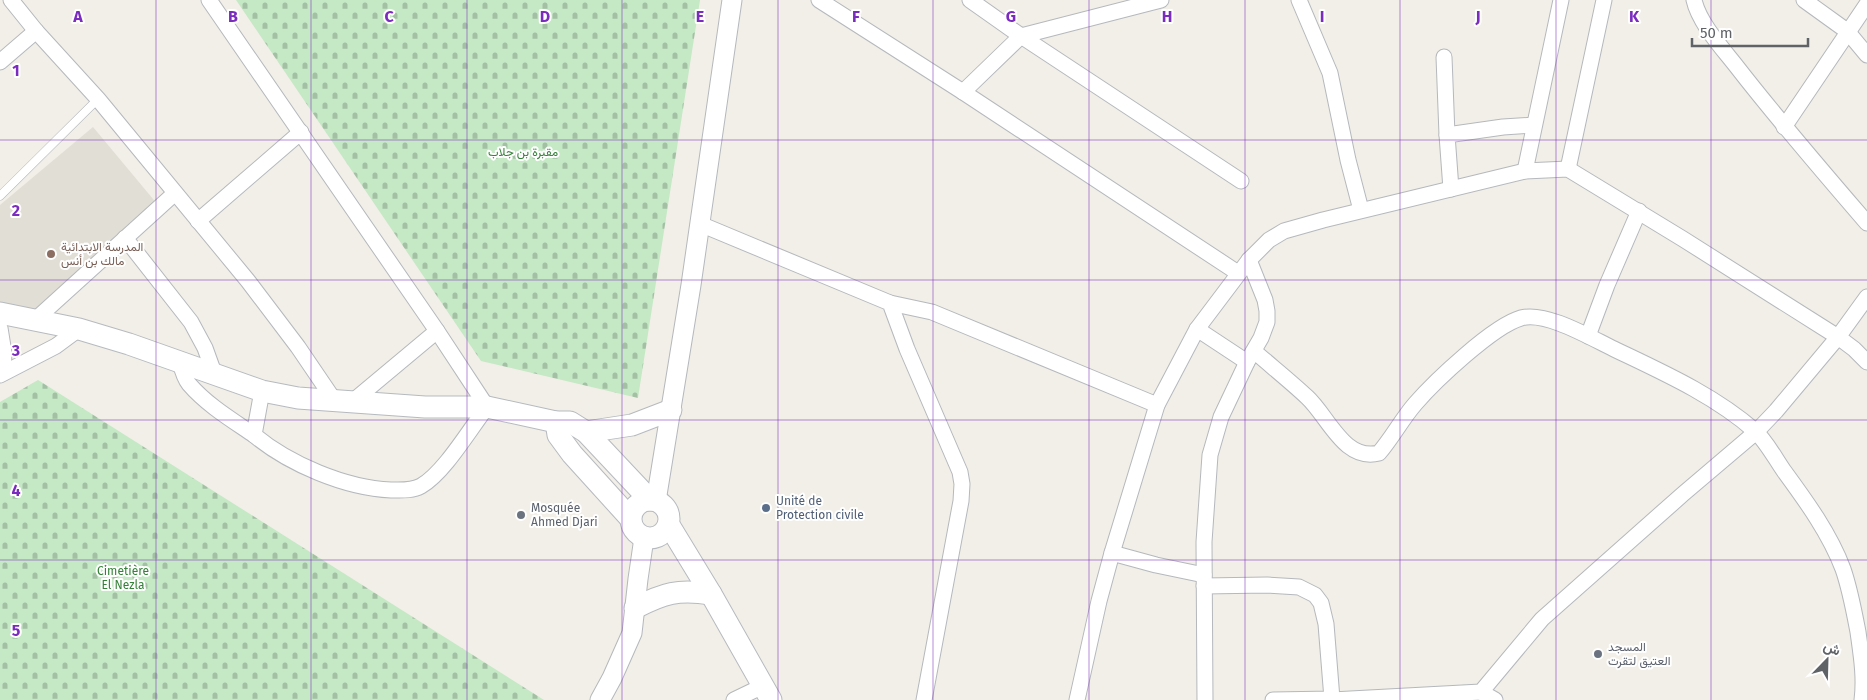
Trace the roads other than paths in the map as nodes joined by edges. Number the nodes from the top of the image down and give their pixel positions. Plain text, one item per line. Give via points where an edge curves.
1 (11, 0) edge
2 (209, 0) edge
3 (732, 0) edge
4 (819, 0) edge
5 (970, 0) edge
6 (1161, 0) edge
7 (1299, 0) edge
8 (1561, 0) edge
9 (1604, 0) edge
10 (1694, 0) edge
11 (1804, 0) edge
12 (1867, 4) edge
13 (36, 31) junction
14 (1847, 31) junction
15 (1022, 36) junction
16 (1867, 55) edge
17 (1444, 57) dead end
18 (0, 62) edge
19 (963, 92) junction
20 (98, 99) junction
21 (1534, 125) junction
22 (1784, 127) junction
23 (301, 132) junction
24 (1447, 135) junction
25 (1568, 169) junction
26 (1525, 170) junction
27 (1240, 181) dead end
28 (1451, 189) junction
29 (174, 194) junction
30 (0, 196) edge
31 (1361, 210) junction
32 (1639, 211) junction
33 (198, 221) junction
34 (1867, 223) edge
35 (700, 224) junction
36 (125, 238) junction
37 (1249, 260) junction
38 (1238, 273) junction
39 (1867, 297) edge
40 (890, 303) junction
41 (0, 313) edge
42 (36, 320) junction
43 (0, 328) edge
44 (1197, 329) junction
45 (79, 330) junction
46 (437, 331) junction
47 (1588, 336) junction
48 (1838, 336) junction
49 (1251, 357) junction
50 (180, 362) junction
51 (1867, 362) edge
52 (214, 373) junction
53 (2, 374) edge
54 (262, 390) junction
55 (343, 401) junction
56 (1157, 405) junction
57 (487, 407) junction
58 (671, 410) junction
59 (556, 422) junction
60 (586, 432) junction
61 (1756, 432) junction
62 (254, 435) junction
63 (653, 500) junction
64 (630, 518) junction
65 (668, 525) junction
66 (644, 538) junction
67 (1112, 553) junction
68 (1204, 581) junction
69 (711, 594) junction
70 (635, 608) junction
71 (1481, 692) junction
72 (767, 693) edge
73 (1403, 698) edge
74 (600, 700) edge
75 (734, 700) edge
76 (924, 700) edge
77 (1077, 700) edge
78 (1205, 700) edge
79 (1273, 700) edge
80 (1332, 700) edge
81 (1495, 700) edge
82 (1862, 700) edge

1 - 13 street
2 - 23 street
3 - 35 street
4 - 19 street
5 - 15 street
6 - 15 street
7 - 31 street via 1330,73
8 - 21 street
9 - 25 street
10 - 22 street via 1714,38
11 - 14 street
12 - 14 street
13 - 18 street
13 - 20 street
14 - 16 street
14 - 22 street
15 - 19 street
15 - 27 street
17 - 24 street
19 - 38 street
20 - 29 street
20 - 30 lane
21 - 24 street
21 - 26 street
22 - 34 street
23 - 33 street
23 - 46 street
24 - 28 street
25 - 26 street
25 - 32 street
26 - 28 street
28 - 31 street
29 - 33 street
29 - 36 street
31 - 37 street via 1284,231
32 - 47 street
32 - 48 street
33 - 55 street
35 - 40 street
35 - 58 street
36 - 42 street
36 - 52 street via 192,322
37 - 38 street
37 - 49 street via 1267,311 1267,322
38 - 44 street
39 - 48 street
40 - 56 street via 932,312
40 - 76 street via 960,472 962,484
41 - 42 main road
42 - 45 main road
43 - 53 street via 4,353
44 - 49 street
44 - 56 street
45 - 50 main road
45 - 53 street via 48,351
46 - 55 street
46 - 57 street
47 - 49 street via 1560,323 1536,318 1522,318 1507,324 1449,370 1414,405 1379,453 1372,455 1363,455 1352,448 1331,428 1308,398
47 - 61 street via 1714,400
48 - 51 street
48 - 61 street via 1798,387
49 - 68 street via 1221,417 1210,455
50 - 52 main road
50 - 62 street via 189,383 213,406
52 - 54 main road
54 - 55 main road via 298,398
54 - 62 street
55 - 57 main road via 425,407
56 - 67 street
57 - 59 main road
57 - 62 street via 433,477 420,487 406,490 362,487 312,470 274,450
58 - 60 main road via 632,425
58 - 63 street
59 - 60 main road via 570,422
59 - 64 main road via 558,435 572,454
60 - 63 main road
61 - 71 street via 1542,620
61 - 82 street via 1806,502 1842,568 1861,652
63 - 64 main road via 639,503
63 - 65 main road via 666,508
64 - 66 main road via 634,530
65 - 66 main road via 657,537
65 - 69 main road
66 - 70 street
67 - 68 street
67 - 77 street
68 - 78 street
68 - 80 street via 1299,587 1315,595 1321,603 1326,624
69 - 70 main road via 672,593
69 - 72 main road
70 - 74 street via 629,640
71 - 73 street
71 - 81 street
72 - 75 street
73 - 80 street
79 - 80 street

